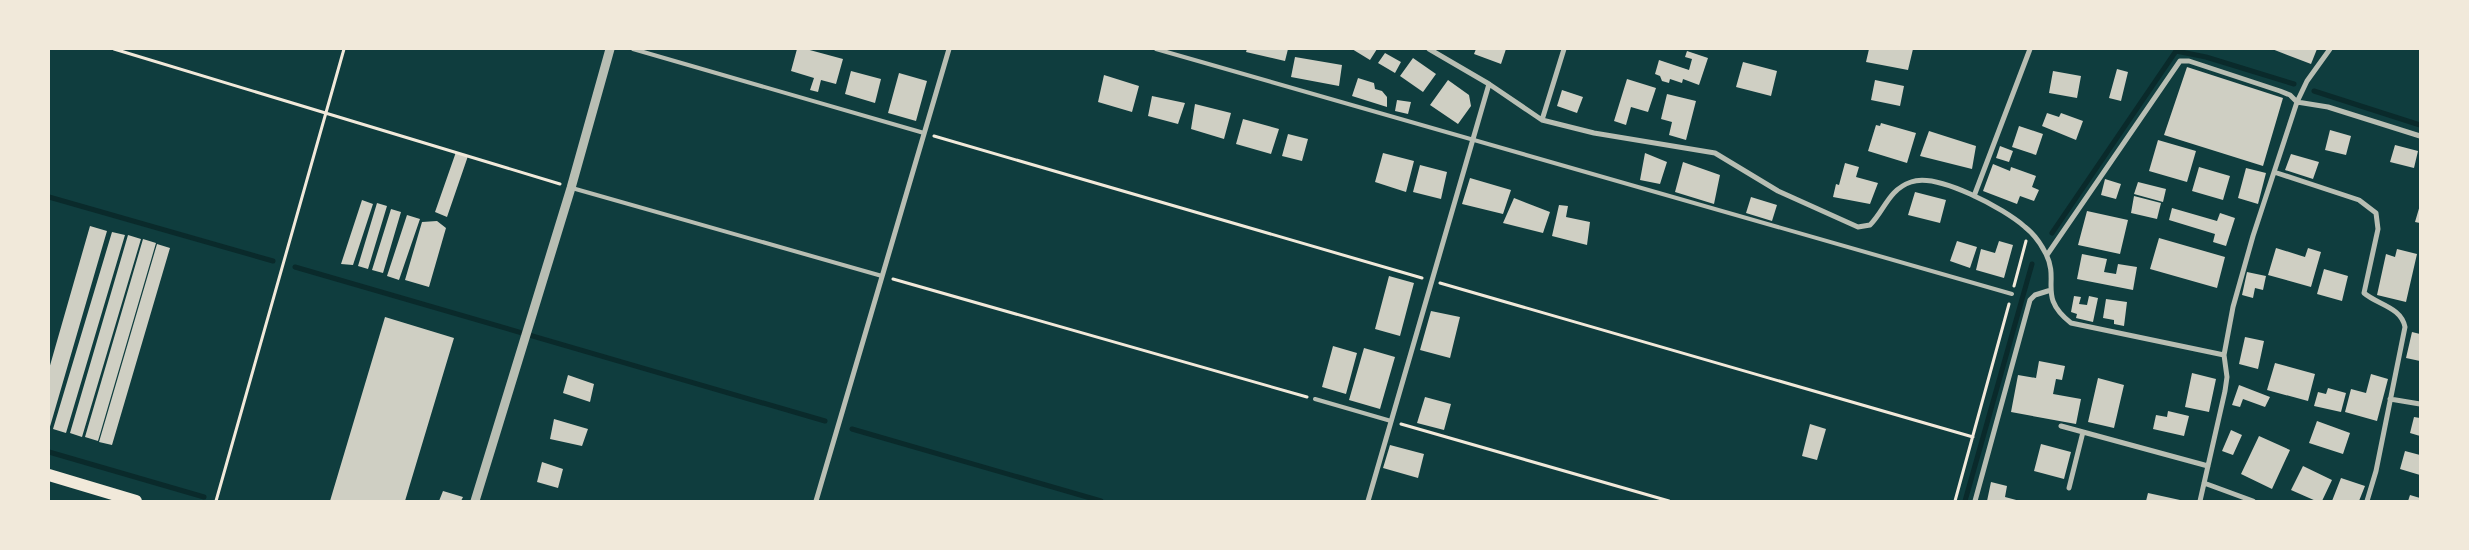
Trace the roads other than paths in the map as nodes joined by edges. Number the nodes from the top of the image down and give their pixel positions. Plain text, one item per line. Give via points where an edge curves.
1 (610, 49) edge
2 (633, 49) edge
3 (949, 49) edge
4 (1156, 49) edge
5 (1428, 49) edge
6 (1564, 49) edge
7 (2030, 49) edge
8 (2330, 49) edge
9 (1490, 84) junction
10 (2297, 102) junction
11 (1542, 120) junction
12 (924, 133) junction
13 (2420, 136) edge
14 (1473, 140) junction
15 (2274, 172) junction
16 (571, 188) junction
17 (1974, 196) junction
18 (2047, 255) junction
19 (882, 276) junction
20 (2051, 290) junction
21 (2012, 294) road end
22 (2224, 355) junction
23 (1315, 400) road end
24 (2390, 400) junction
25 (2420, 404) edge
26 (1391, 421) junction
27 (2061, 426) dead end
28 (2083, 432) junction
29 (2208, 466) junction
30 (49, 475) edge
31 (2204, 483) junction
32 (2069, 488) dead end
33 (136, 501) edge
34 (476, 501) edge
35 (816, 501) edge
36 (1368, 501) edge
37 (1975, 501) edge
38 (2200, 501) edge
39 (2253, 501) edge
40 (2367, 501) edge

1 - 16 street
2 - 12 lane
3 - 12 street
4 - 14 lane
5 - 9 street
6 - 11 street
7 - 17 street
8 - 10 street via 2307,81
9 - 11 street
9 - 14 street
10 - 13 street via 2328,106
10 - 15 street
10 - 18 street via 2280,91 2189,61 2180,61
11 - 17 street via 1594,133 1714,152 1778,191 1858,227 1870,225 1892,194 1914,180 1936,180
12 - 19 street
14 - 21 lane
14 - 26 street
15 - 22 street via 2242,272
15 - 24 street via 2359,200 2376,213 2378,229 2364,293 2398,313 2405,327
16 - 19 lane
16 - 34 street
17 - 18 street via 2019,222 2030,231
18 - 20 street
19 - 35 street
20 - 22 street via 2059,313 2076,325
20 - 37 street via 2030,300
22 - 29 street via 2227,384
23 - 26 lane
24 - 25 street
24 - 40 street
26 - 36 street
27 - 28 street
28 - 29 street
28 - 32 street
29 - 31 street
30 - 33 main road
31 - 38 street
31 - 39 street

